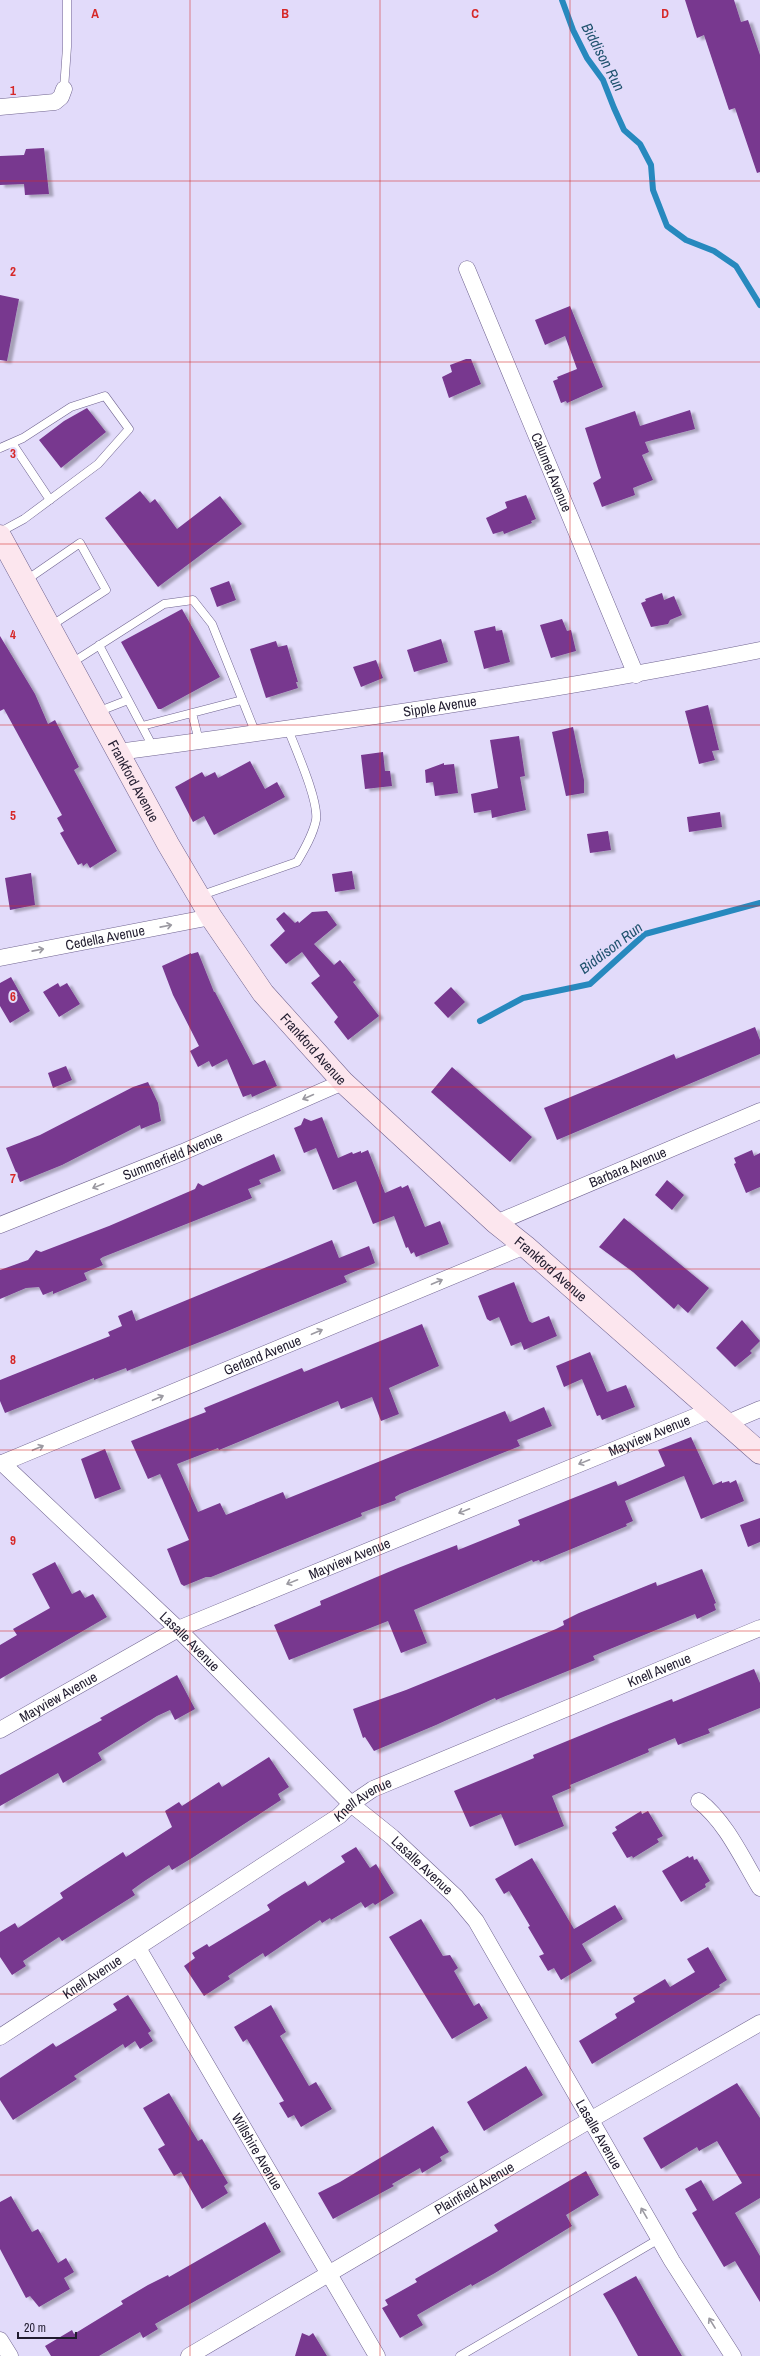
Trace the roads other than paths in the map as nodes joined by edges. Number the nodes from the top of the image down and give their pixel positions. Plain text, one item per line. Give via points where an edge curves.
1 (67, 0) edge
2 (64, 89) joint
3 (0, 107) edge
4 (467, 269) dead end
5 (12, 443) junction
6 (0, 448) edge
7 (50, 500) junction
8 (0, 532) edge
9 (0, 536) edge
10 (24, 582) junction
11 (49, 627) junction
12 (99, 645) junction
13 (760, 650) edge
14 (69, 664) junction
15 (636, 675) junction
16 (128, 700) junction
17 (242, 700) junction
18 (96, 712) junction
19 (192, 713) junction
20 (142, 726) junction
21 (288, 729) junction
22 (256, 734) junction
23 (198, 741) junction
24 (153, 747) junction
25 (118, 752) junction
26 (198, 896) junction
27 (211, 917) junction
28 (0, 958) edge
29 (343, 1082) junction
30 (760, 1111) edge
31 (496, 1223) junction
32 (0, 1225) edge
33 (525, 1246) junction
34 (760, 1409) edge
35 (718, 1417) junction
36 (760, 1453) edge
37 (1, 1463) edge
38 (760, 1628) edge
39 (178, 1629) junction
40 (0, 1730) edge
41 (699, 1801) dead end
42 (351, 1804) junction
43 (760, 1888) edge
44 (138, 1948) junction
45 (760, 2023) edge
46 (0, 2037) edge
47 (590, 2120) junction
48 (659, 2239) junction
49 (330, 2274) junction
50 (0, 2340) edge
51 (10, 2356) edge
52 (189, 2356) edge
53 (377, 2356) edge
54 (460, 2356) edge
55 (733, 2356) edge

1 - 2 lane
2 - 3 street via 61,97 55,102
4 - 15 street, Calumet Avenue
5 - 6 lane
5 - 7 lane
5 - 7 lane via 71,407 105,396 130,429 98,464
7 - 8 lane via 24,520
9 - 10 street, Frankford Avenue
10 - 11 street, Frankford Avenue
10 - 11 lane via 80,543 106,590
11 - 14 street, Frankford Avenue
12 - 14 lane
12 - 16 lane
12 - 17 lane via 164,604 193,600 212,624
13 - 15 street, Sipple Avenue
14 - 18 street, Frankford Avenue
15 - 21 street, Sipple Avenue
16 - 18 lane
16 - 20 lane
17 - 19 lane
17 - 22 lane
18 - 25 street, Frankford Avenue
19 - 20 lane
19 - 23 lane
20 - 24 lane
21 - 22 street, Sipple Avenue
21 - 26 lane via 313,797 316,820 307,846 297,862
22 - 23 street, Sipple Avenue
23 - 24 street, Sipple Avenue
24 - 25 street, Sipple Avenue
25 - 26 street, Frankford Avenue
26 - 27 street, Frankford Avenue
28 -> 27 street, Cedella Avenue
27 - 29 street, Frankford Avenue via 263,993
29 - 31 street, Frankford Avenue
29 -> 32 street, Summerfield Avenue via 183,1152
30 - 31 street, Barbara Avenue
31 - 33 street, Frankford Avenue
33 - 35 street, Frankford Avenue
37 -> 33 street, Gerland Avenue
34 - 35 street, Mayview Avenue
35 - 36 street, Frankford Avenue
35 -> 39 street, Mayview Avenue
37 - 39 street, Lasalle Avenue
38 - 42 street, Knell Avenue via 660,1672 373,1789
39 - 40 street, Mayview Avenue
39 - 42 street, Lasalle Avenue
41 - 43 street via 719,1820
42 - 44 street, Knell Avenue via 339,1816
42 - 47 street, Lasalle Avenue via 392,1836 456,1897 476,1921
44 - 46 street, Knell Avenue
44 - 49 street, Willshire Avenue
45 - 47 street, Plainfield Avenue
48 -> 47 street, Lasalle Avenue
47 - 49 street, Plainfield Avenue
48 - 54 lane
55 -> 48 street, Lasalle Avenue
49 - 52 street, Plainfield Avenue
49 - 53 street, Willshire Avenue
50 - 51 street

